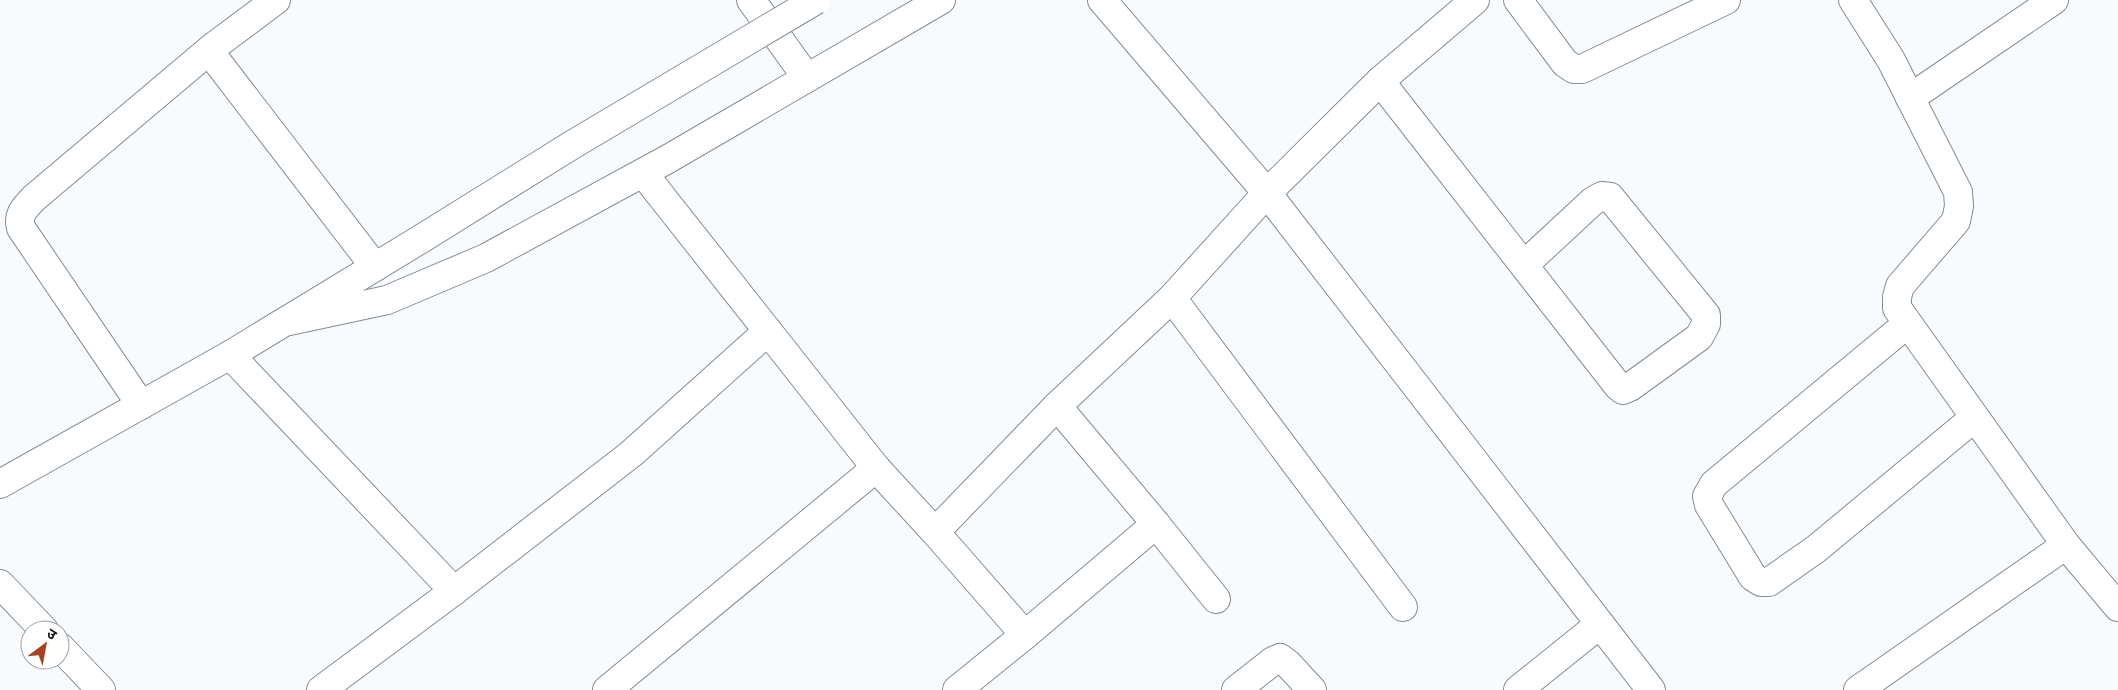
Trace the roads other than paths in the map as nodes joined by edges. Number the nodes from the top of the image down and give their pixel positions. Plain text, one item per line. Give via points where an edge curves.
1 (276, 0) edge
2 (751, 0) edge
3 (816, 0) edge
4 (941, 0) edge
5 (1102, 0) edge
6 (1475, 0) edge
7 (1518, 0) edge
8 (1726, 0) edge
9 (1853, 0) edge
10 (2054, 0) edge
11 (208, 50) junction
12 (807, 78) junction
13 (1380, 81) junction
14 (1910, 98) junction
15 (643, 173) junction
16 (1267, 193) junction
17 (10, 216) edge
18 (1524, 264) junction
19 (375, 267) junction
20 (1172, 298) junction
21 (285, 322) junction
22 (1907, 324) junction
23 (768, 331) junction
24 (230, 355) junction
25 (141, 405) junction
26 (1057, 406) junction
27 (1974, 418) junction
28 (876, 468) junction
29 (0, 484) edge
30 (1156, 524) junction
31 (935, 532) junction
32 (2066, 545) junction
33 (0, 584) edge
34 (454, 591) junction
35 (1216, 599) dead end
36 (1403, 607) dead end
37 (2118, 607) edge
38 (34, 620) edge
39 (1600, 624) junction
40 (1025, 635) junction
41 (70, 657) edge
42 (101, 690) edge
43 (321, 690) edge
44 (607, 690) edge
45 (957, 690) edge
46 (1236, 690) edge
47 (1312, 690) edge
48 (1518, 690) edge
49 (1651, 690) edge
50 (1858, 690) edge

1 - 11 street
2 - 12 street
3 - 19 street, bridge
4 - 12 street
5 - 16 street
6 - 13 street
7 - 8 street via 1565,63 1574,69 1582,69
9 - 14 street via 1891,60
10 - 14 street
11 - 17 street via 21,212
11 - 19 street
12 - 15 street
13 - 16 street
13 - 18 street
14 - 22 street via 1958,192 1960,206 1956,221 1900,286 1897,308
15 - 21 street via 486,258 387,300
15 - 23 street
16 - 20 street
16 - 39 street
17 - 25 street
18 - 18 street via 1624,390 1699,337 1706,324 1706,315 1610,197 1602,196 1593,201
19 - 21 street
20 - 26 street
20 - 36 street
21 - 24 street
22 - 27 street
22 - 27 street via 1714,484 1707,496 1709,505 1753,577 1761,582 1770,582 1816,549
23 - 28 street
23 - 34 street via 631,454
24 - 25 street
24 - 34 street
25 - 29 street
26 - 30 street
26 - 31 street
27 - 32 street
28 - 31 street
28 - 44 street
30 - 35 street
30 - 40 street
31 - 40 street
32 - 37 street
32 - 50 street
33 - 38 street
34 - 43 street
39 - 48 street
39 - 49 street
40 - 45 street
41 - 42 street
46 - 47 street via 1280,658

